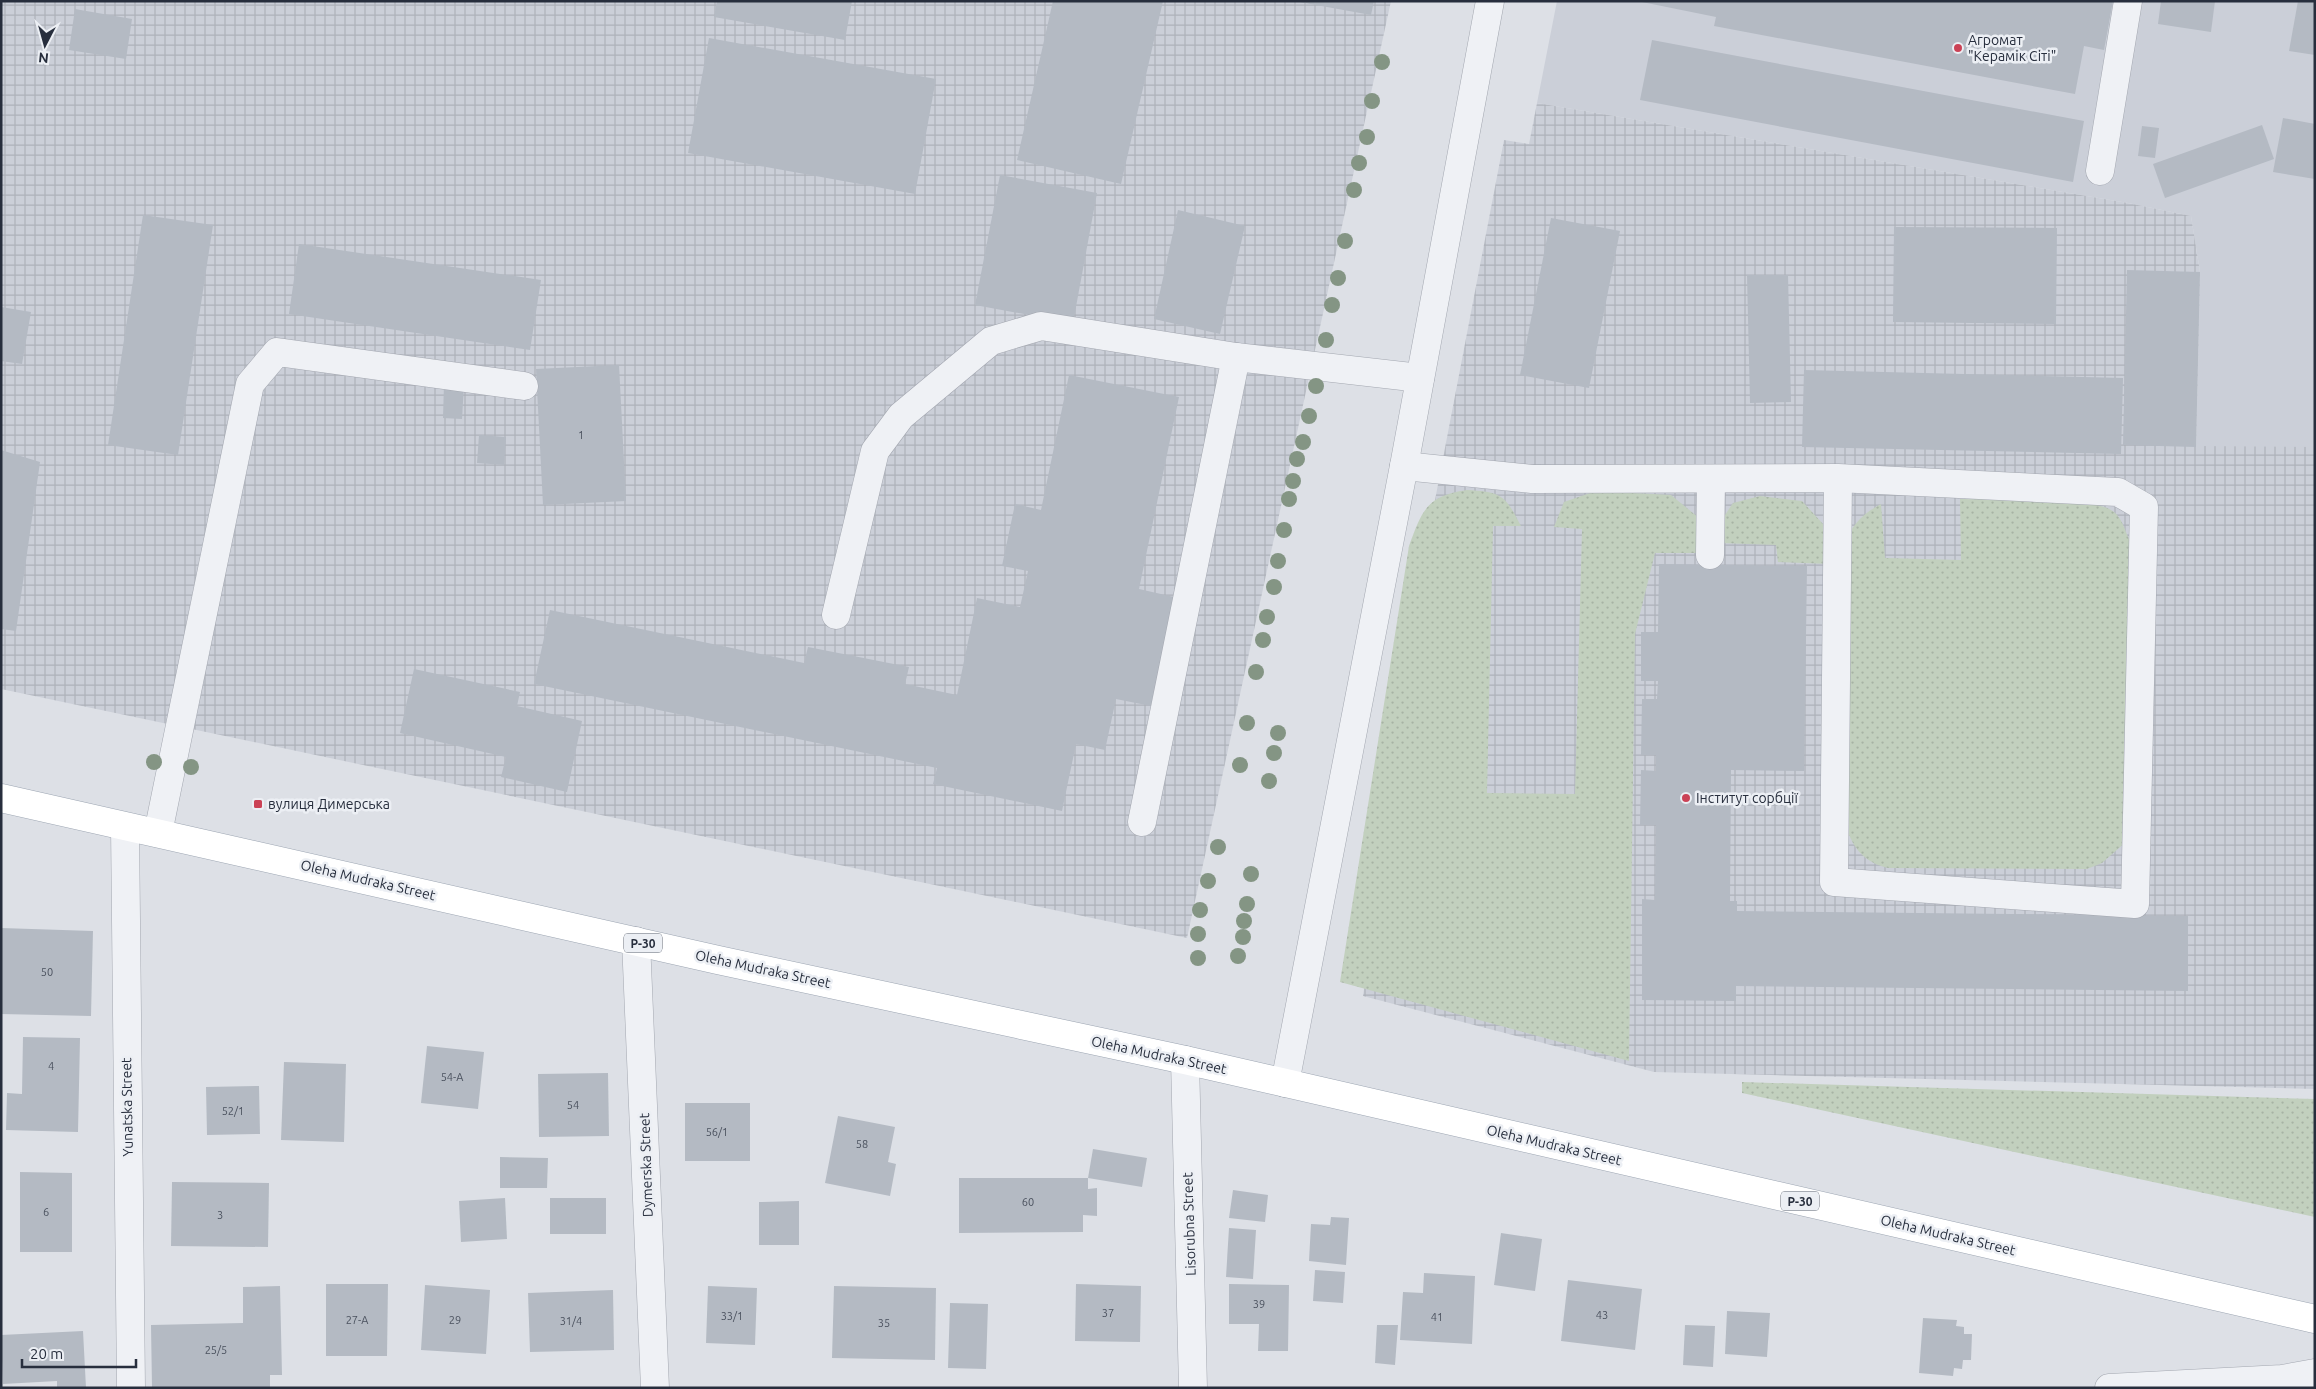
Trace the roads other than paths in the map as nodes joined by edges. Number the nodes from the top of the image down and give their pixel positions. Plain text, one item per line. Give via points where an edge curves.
1 (1490, 1) edge
2 (2128, 1) edge
3 (2100, 171) dead end
4 (1236, 356) junction
5 (1420, 378) junction
6 (524, 386) dead end
7 (1404, 466) junction
8 (1838, 478) junction
9 (1711, 480) junction
10 (1710, 555) dead end
11 (836, 615) dead end
12 (1, 798) edge
13 (1142, 822) dead end
14 (125, 827) junction
15 (158, 833) junction
16 (636, 942) junction
17 (1185, 1060) junction
18 (1285, 1083) junction
19 (2315, 1319) edge
20 (2315, 1373) edge
21 (130, 1388) edge
22 (655, 1388) edge
23 (1194, 1388) edge
24 (2109, 1388) edge

1 - 5 street
2 - 3 street
4 - 5 street
4 - 11 street via 1041,326 991,341 902,416 875,451
4 - 13 street
5 - 7 street
6 - 15 street via 277,352 265,365 250,384
7 - 9 street via 1532,479
7 - 18 street
8 - 8 street via 2118,492 2144,506 2136,904 1834,882
8 - 9 street
9 - 10 street
12 - 14 main road, Oleha Mudraka Street / Р-30
14 - 15 main road, Oleha Mudraka Street / Р-30
14 - 21 street, Yunatska Street
15 - 16 main road, Oleha Mudraka Street / Р-30
16 - 17 main road, Oleha Mudraka Street / Р-30
16 - 22 street, Dymerska Street
17 - 18 main road, Oleha Mudraka Street / Р-30
17 - 23 street, Lisorubna Street
18 - 19 main road, Oleha Mudraka Street / Р-30
20 - 24 street via 2282,1379

